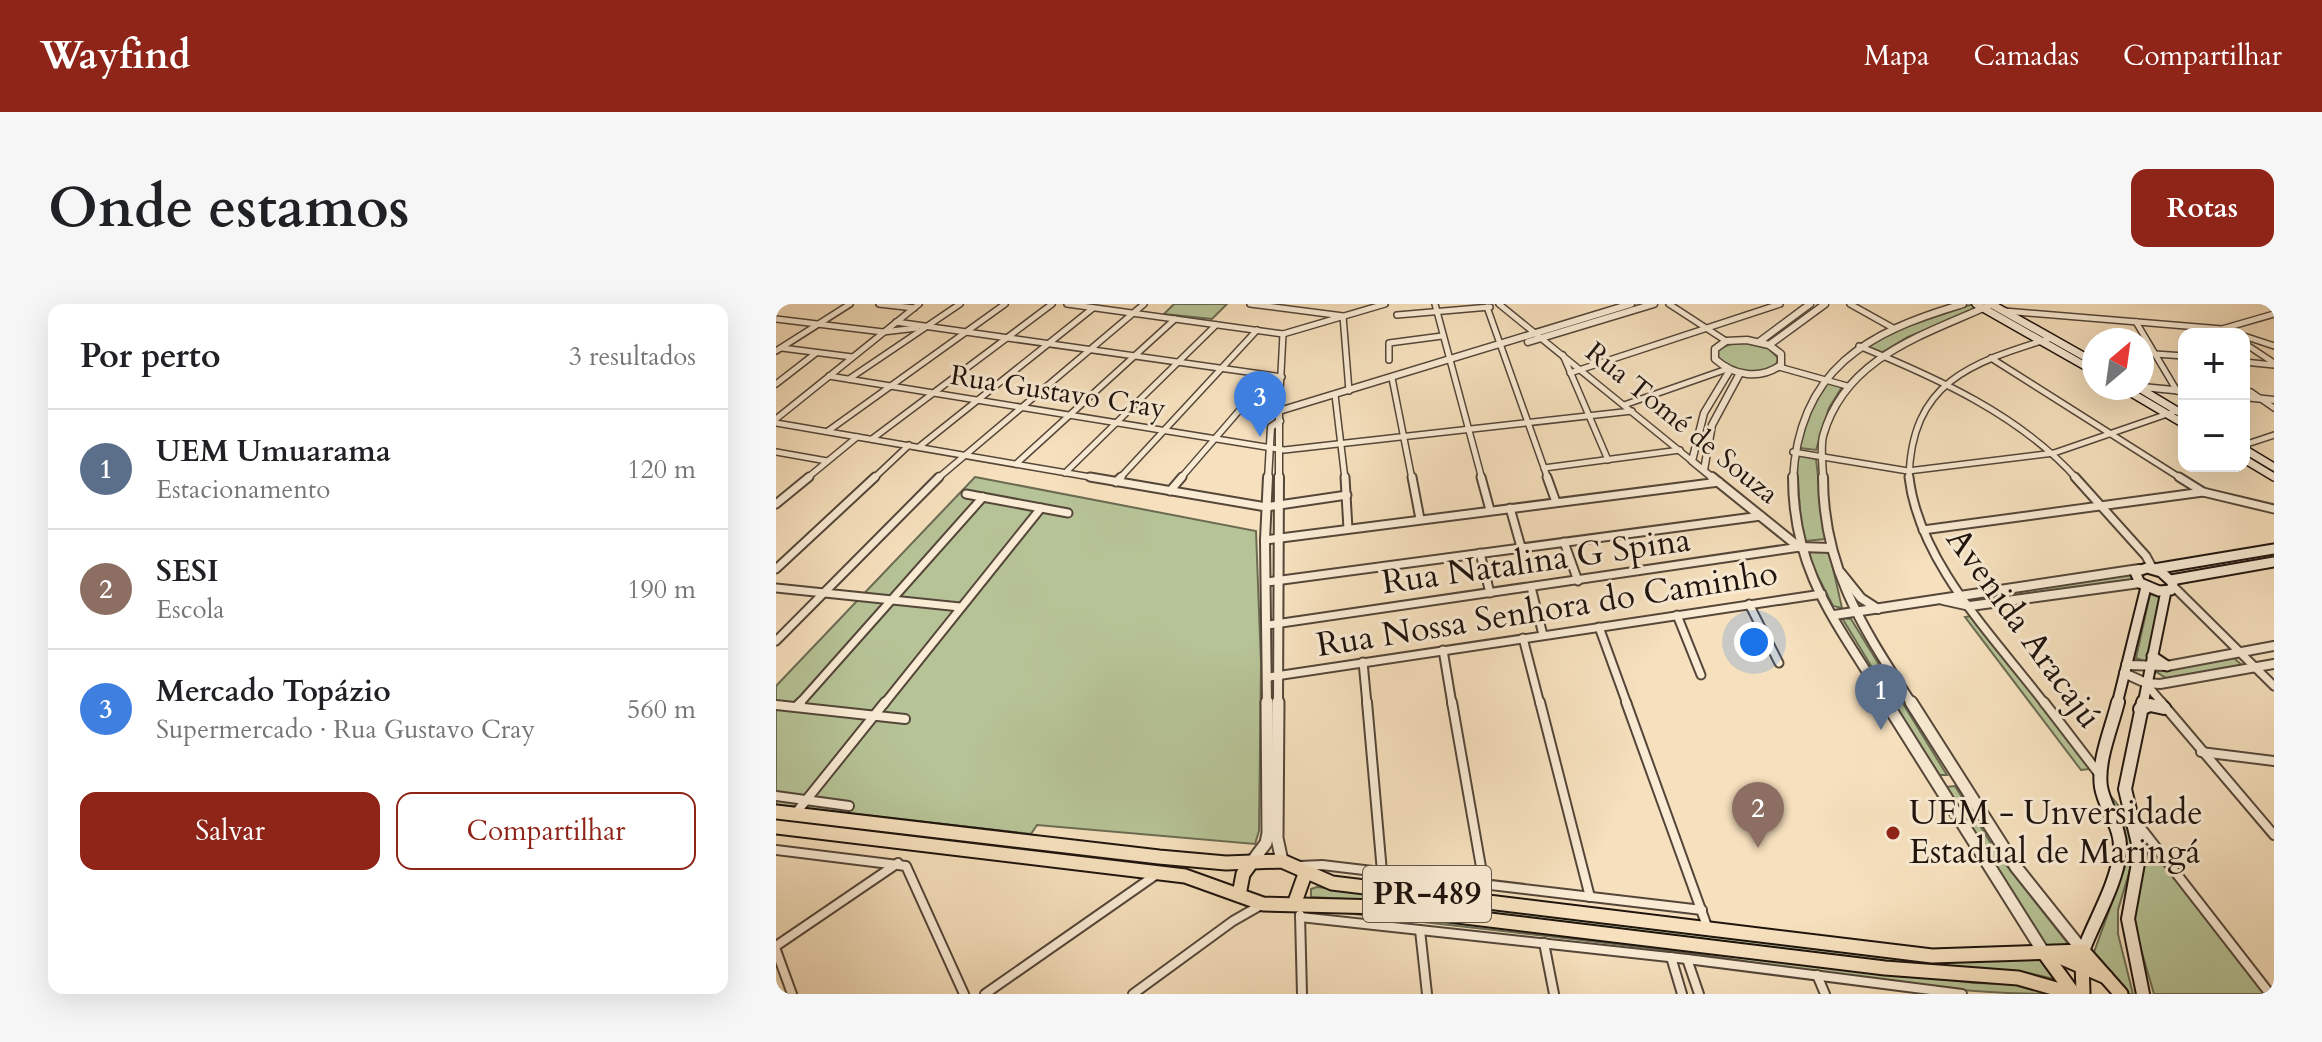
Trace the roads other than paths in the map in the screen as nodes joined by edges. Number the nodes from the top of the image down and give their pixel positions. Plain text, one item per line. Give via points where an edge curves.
1 (850, 304) edge
2 (879, 304) edge
3 (960, 304) edge
4 (1005, 304) edge
5 (1052, 304) edge
6 (1067, 304) edge
7 (1144, 304) edge
8 (1250, 304) edge
9 (1385, 304) edge
10 (1435, 304) edge
11 (1501, 304) edge
12 (1631, 304) edge
13 (1654, 304) edge
14 (1669, 304) edge
15 (1780, 304) edge
16 (1810, 304) edge
17 (1825, 304) edge
18 (1850, 304) edge
19 (1963, 304) edge
20 (1985, 305) edge
21 (916, 306) edge
22 (1487, 307) junction
23 (1093, 308) junction
24 (1437, 311) junction
25 (2004, 311) junction
26 (1134, 313) junction
27 (2274, 314) edge
28 (1397, 315) dead end
29 (1343, 316) junction
30 (776, 319) edge
31 (1175, 319) junction
32 (896, 322) junction
33 (2136, 322) junction
34 (819, 323) junction
35 (1216, 325) junction
36 (926, 327) junction
37 (1893, 328) junction
38 (2210, 328) edge
39 (2225, 328) edge
40 (1707, 329) junction
41 (1257, 330) junction
42 (883, 332) junction
43 (967, 332) junction
44 (1283, 334) junction
45 (1442, 336) junction
46 (1538, 336) junction
47 (1007, 338) junction
48 (2051, 338) junction
49 (2250, 338) edge
50 (1726, 341) junction
51 (2041, 341) junction
52 (1759, 342) junction
53 (1049, 344) junction
54 (1769, 345) junction
55 (2250, 345) edge
56 (1859, 346) junction
57 (2250, 347) edge
58 (2274, 347) edge
59 (1500, 348) junction
60 (777, 349) edge
61 (1091, 350) junction
62 (816, 353) junction
63 (1562, 354) junction
64 (2155, 354) junction
65 (1880, 355) junction
66 (2082, 355) edge
67 (1132, 356) junction
68 (2178, 356) edge
69 (852, 357) junction
70 (1991, 358) junction
71 (1389, 360) dead end
72 (2082, 361) edge
73 (2078, 362) junction
74 (2250, 362) edge
75 (1177, 363) junction
76 (1449, 364) junction
77 (2082, 364) edge
78 (2274, 364) edge
79 (1779, 367) junction
80 (1222, 369) junction
81 (1581, 369) junction
82 (1729, 370) junction
83 (1570, 373) junction
84 (1740, 373) junction
85 (829, 376) junction
86 (1269, 376) junction
87 (1282, 377) junction
88 (848, 379) junction
89 (1824, 379) junction
90 (1393, 381) junction
91 (1948, 383) junction
92 (776, 384) edge
93 (2178, 385) edge
94 (890, 386) junction
95 (1847, 386) junction
96 (2154, 387) edge
97 (2178, 388) edge
98 (1349, 391) junction
99 (934, 392) junction
100 (2250, 394) edge
101 (2250, 395) edge
102 (2154, 396) edge
103 (2274, 397) edge
104 (1336, 398) junction
105 (2261, 399) junction
106 (978, 400) junction
107 (2148, 400) edge
108 (1624, 405) junction
109 (1022, 407) junction
110 (2274, 408) edge
111 (1632, 411) junction
112 (2176, 413) edge
113 (1068, 415) junction
114 (1279, 416) junction
115 (1588, 416) junction
116 (776, 421) edge
117 (1116, 423) junction
118 (1528, 423) junction
119 (1469, 429) junction
120 (1164, 430) junction
121 (827, 432) junction
122 (2113, 433) junction
123 (2274, 435) edge
124 (1405, 436) junction
125 (857, 437) junction
126 (872, 439) junction
127 (1214, 439) junction
128 (1343, 444) junction
129 (909, 445) junction
130 (2250, 445) edge
131 (919, 447) junction
132 (1274, 449) junction
133 (1680, 450) junction
134 (2250, 451) edge
135 (776, 452) edge
136 (1793, 452) junction
137 (2054, 453) junction
138 (966, 455) junction
139 (1820, 456) junction
140 (1608, 460) junction
141 (827, 461) junction
142 (1692, 461) junction
143 (2250, 463) edge
144 (1016, 464) junction
145 (2274, 467) edge
146 (1544, 468) junction
147 (1704, 470) junction
148 (1908, 471) junction
149 (1065, 473) junction
150 (2274, 477) edge
151 (1116, 482) junction
152 (1719, 482) junction
153 (776, 491) edge
154 (1170, 491) junction
155 (790, 492) junction
156 (2203, 492) junction
157 (966, 494) dead end
158 (1347, 495) junction
159 (983, 497) junction
160 (1556, 502) junction
161 (776, 504) edge
162 (1278, 505) junction
163 (2101, 506) junction
164 (1266, 507) junction
165 (1041, 508) junction
166 (1510, 508) junction
167 (2274, 509) edge
168 (1490, 510) junction
169 (1068, 513) dead end
170 (1761, 516) junction
171 (1420, 519) junction
172 (1348, 529) junction
173 (1923, 530) junction
174 (1277, 539) junction
175 (1265, 540) junction
176 (1564, 542) junction
177 (1521, 547) junction
178 (1800, 547) junction
179 (1831, 548) junction
180 (2274, 549) edge
181 (1480, 553) junction
182 (2274, 562) edge
183 (776, 569) edge
184 (2139, 569) junction
185 (2154, 569) junction
186 (1838, 571) junction
187 (1578, 581) junction
188 (1272, 582) junction
189 (2143, 585) junction
190 (2170, 586) junction
191 (1531, 587) junction
192 (776, 588) edge
193 (824, 593) junction
194 (1490, 593) junction
195 (1822, 594) junction
196 (1960, 594) junction
197 (1939, 599) junction
198 (891, 600) junction
199 (1749, 604) junction
200 (1970, 606) junction
201 (960, 607) junction
202 (1878, 609) junction
203 (1854, 613) junction
204 (1677, 615) junction
205 (1834, 615) junction
206 (1273, 624) junction
207 (1599, 627) junction
208 (1543, 635) junction
209 (1523, 638) junction
210 (776, 641) edge
211 (2274, 646) edge
212 (1443, 650) junction
213 (2240, 652) junction
214 (2152, 656) junction
215 (1363, 662) junction
216 (1779, 663) dead end
217 (2274, 664) edge
218 (2167, 666) junction
219 (2149, 668) junction
220 (2256, 668) junction
221 (2125, 669) junction
222 (1701, 675) dead end
223 (1274, 676) junction
224 (2146, 683) junction
225 (2274, 686) edge
226 (776, 705) edge
227 (796, 707) junction
228 (2164, 708) junction
229 (2140, 709) junction
230 (874, 715) junction
231 (905, 719) dead end
232 (2201, 752) junction
233 (2274, 761) edge
234 (2100, 775) junction
235 (776, 796) edge
236 (806, 800) junction
237 (849, 806) dead end
238 (776, 812) edge
239 (795, 814) junction
240 (2131, 815) junction
241 (776, 827) edge
242 (2274, 835) edge
243 (776, 850) edge
244 (898, 863) junction
245 (1251, 863) junction
246 (1294, 867) junction
247 (1159, 872) junction
248 (1382, 872) junction
249 (1484, 884) junction
250 (1239, 895) junction
251 (1590, 897) junction
252 (1263, 904) junction
253 (1298, 909) junction
254 (1702, 910) junction
255 (1708, 929) junction
256 (1420, 930) junction
257 (1544, 943) junction
258 (776, 948) edge
259 (2047, 952) junction
260 (1671, 957) junction
261 (2083, 958) junction
262 (1687, 959) junction
263 (1817, 975) junction
264 (1300, 992) edge
265 (792, 994) edge
266 (964, 994) edge
267 (985, 994) edge
268 (1133, 994) edge
269 (1427, 994) edge
270 (1554, 994) edge
271 (1682, 994) edge
272 (1699, 994) edge
273 (1825, 994) edge
274 (1955, 994) edge
275 (2074, 994) edge
276 (2083, 994) edge
277 (2121, 994) edge
278 (2143, 994) edge
279 (2270, 994) edge

1 - 34 street
2 - 21 street
3 - 36 street
4 - 43 street
5 - 47 street
6 - 23 street
7 - 26 street
8 - 29 street
9 - 29 street
10 - 24 street
11 - 22 street
11 - 46 street, Rua Tomé de Souza
12 - 46 street
13 - 46 street
14 - 40 street
15 - 40 street
16 - 52 street
17 - 54 street
18 - 37 street
19 - 37 street
20 - 25 main road
20 - 51 main road
20 - 65 street
21 - 32 street
22 - 24 street
22 - 59 street
23 - 26 street
23 - 53 street
24 - 28 street
24 - 45 street
25 - 33 street
25 - 48 main road
26 - 31 street
26 - 61 street
27 - 39 street
29 - 44 street
29 - 98 street
30 - 34 street
31 - 35 street
31 - 67 street
32 - 36 street
32 - 42 street
33 - 38 street
33 - 64 street
34 - 42 street
34 - 60 street
35 - 41 street
35 - 75 street
36 - 42 street
36 - 43 street
36 - 88 street
37 - 56 street
40 - 50 street
40 - 81 street
41 - 44 street
41 - 80 street
42 - 69 street
43 - 47 street
43 - 94 street
44 - 87 street
45 - 71 street via 1387,346
45 - 76 street
46 - 59 street
46 - 63 street, Rua Tomé de Souza
47 - 53 street
47 - 99 street
48 - 51 street, Avenida Aracajú
48 - 66 main road
49 - 58 street
50 - 52 street
50 - 82 street via 1713,356
51 - 70 street, Avenida Aracajú
51 - 73 main road
52 - 54 street
53 - 61 street
53 - 106 street
54 - 79 street via 1781,354
55 - 58 street
56 - 65 street
56 - 89 street
57 - 78 street
59 - 76 street
59 - 118 street
60 - 62 street
61 - 67 street
61 - 109 street
62 - 69 street
62 - 92 street
63 - 81 street, Rua Tomé de Souza
63 - 83 street
64 - 68 street
64 - 93 street
65 - 91 street
65 - 95 street
67 - 75 street
67 - 113 street
69 - 85 street
70 - 91 street, Avenida Aracajú
70 - 122 street
72 - 73 main road
73 - 77 main road
74 - 78 street
75 - 80 street
75 - 117 street
76 - 90 street
76 - 119 street
79 - 84 street via 1763,374
79 - 89 street
80 - 86 street
80 - 120 street
81 - 83 street
81 - 108 street, Rua Tomé de Souza
82 - 84 street
82 - 108 street
82 - 142 street via 1704,413
83 - 115 street
84 - 147 street via 1712,425
85 - 88 street, Rua Gustavo Cray
85 - 116 street
86 - 87 street
86 - 127 street
87 - 114 street
88 - 94 street, Rua Gustavo Cray
89 - 95 street
89 - 136 street via 1805,407
90 - 98 street
90 - 104 street
90 - 124 street
91 - 137 street
91 - 148 street, Avenida Aracajú via 1919,417
94 - 99 street, Rua Gustavo Cray
94 - 121 street
95 - 139 street via 1832,413
96 - 97 street
98 - 104 street
99 - 106 street, Rua Gustavo Cray
99 - 126 street
100 - 103 street
101 - 105 street
102 - 112 main road
103 - 105 street
104 - 114 street
104 - 128 street
105 - 110 street
106 - 109 street, Rua Gustavo Cray
106 - 131 street
107 - 112 main road
108 - 111 street, Rua Tomé de Souza
109 - 113 street, Rua Gustavo Cray
109 - 138 street
111 - 115 street, Rua Gustavo Cray
111 - 133 street, Rua Tomé de Souza
112 - 122 street
113 - 117 street, Rua Gustavo Cray
113 - 144 street
114 - 132 street via 1271,427
115 - 118 street, Rua Gustavo Cray
115 - 140 street
116 - 121 street
117 - 120 street, Rua Gustavo Cray
117 - 149 street
118 - 119 street, Rua Gustavo Cray
118 - 146 street
119 - 124 street, Rua Gustavo Cray
119 - 168 street
120 - 127 street, Rua Gustavo Cray
120 - 151 street
121 - 125 street
122 - 137 street
122 - 156 street
123 - 130 street
124 - 128 street, Rua Gustavo Cray
124 - 171 street
125 - 126 street
125 - 141 street
126 - 129 street
127 - 132 street, Rua Gustavo Cray
127 - 154 street
128 - 132 street, Rua Gustavo Cray
128 - 158 street
129 - 131 street
129 - 183 street
131 - 138 street
132 - 162 street
132 - 164 street
133 - 140 street
133 - 142 street, Rua Tomé de Souza
134 - 145 main road
135 - 141 street
136 - 139 street
136 - 178 street
137 - 148 street
137 - 163 street
138 - 144 street
138 - 193 street
139 - 148 street
139 - 179 street
140 - 146 street
141 - 155 street
142 - 147 street, Rua Tomé de Souza
143 - 150 main road
144 - 149 street
146 - 160 street
147 - 152 street, Rua Tomé de Souza
148 - 173 street, Avenida Aracajú
149 - 151 street
151 - 154 street
152 - 160 street
152 - 170 street, Rua Tomé de Souza
153 - 155 street
154 - 164 street
155 - 161 street
156 - 163 street
156 - 167 street
157 - 159 street
158 - 162 street
158 - 172 street
159 - 165 street
159 - 198 street
160 - 166 street
162 - 164 street
162 - 174 street
163 - 173 street
163 - 185 street
164 - 175 street
165 - 169 street
165 - 201 street
166 - 168 street
166 - 177 street
168 - 171 street
170 - 176 street
170 - 178 street, Rua Tomé de Souza
171 - 172 street
172 - 174 street
173 - 196 street, Avenida Aracajú
174 - 175 street
174 - 188 street
175 - 188 street
176 - 177 street
176 - 187 street
177 - 181 street
178 - 179 street
178 - 187 street, Rua Natalina G Spina
178 - 195 street
179 - 186 street
180 - 185 main road
181 - 188 street
181 - 194 street
182 - 190 main road
184 - 185 main road
184 - 189 main road via 2136,577
184 - 196 street
185 - 190 main road
186 - 202 street
186 - 203 street
187 - 191 street, Rua Natalina G Spina
188 - 206 street
189 - 190 main road
189 - 200 street
189 - 221 main road
190 - 213 street
190 - 214 main road
191 - 194 street, Rua Natalina G Spina
191 - 208 street
192 - 193 street
193 - 198 street
193 - 210 street
194 - 206 street, Rua Natalina G Spina
195 - 199 street, Rua Nossa Senhora do Caminho
195 - 205 street
196 - 197 street
196 - 200 street, Avenida Aracajú
197 - 200 street
197 - 202 street
198 - 201 street
198 - 227 street
199 - 204 street, Rua Nossa Senhora do Caminho
199 - 216 street
200 - 234 street, Avenida Aracajú
201 - 230 street
202 - 203 street
203 - 205 street
203 - 261 street via 2016,867
204 - 207 street, Rua Nossa Senhora do Caminho
204 - 222 street
205 - 259 street
206 - 223 street
207 - 208 street, Rua Nossa Senhora do Caminho
207 - 254 street
208 - 209 street, Rua Nossa Senhora do Caminho
209 - 212 street, Rua Nossa Senhora do Caminho
209 - 251 street
211 - 213 street
212 - 215 street, Rua Nossa Senhora do Caminho
212 - 249 street
213 - 218 street
213 - 220 street
214 - 218 main road
214 - 219 main road
215 - 223 street, Rua Nossa Senhora do Caminho
215 - 248 street
217 - 220 street
218 - 219 street
219 - 221 street
219 - 224 main road
220 - 224 street
220 - 225 street
221 - 224 street
221 - 234 main road
223 - 245 street via 1266,843
223 - 246 street via 1277,838
224 - 228 street
224 - 229 main road
226 - 227 street
227 - 230 street
228 - 229 main road
228 - 232 street
229 - 240 main road via 2125,789
230 - 231 street
230 - 236 street
232 - 233 street
232 - 242 street
234 - 261 main road via 2101,796 2120,847
235 - 236 street
236 - 237 street
236 - 239 street
238 - 239 main road, PR-489 / PR-489
239 - 245 main road, PR-489 / PR-489
240 - 278 main road via 2140,863 2130,899 2129,938
240 - 279 street
241 - 247 main road, PR-489 / PR-489
243 - 244 street
244 - 258 street
244 - 266 street via 911,872
245 - 246 main road, PR-489 / PR-489
245 - 250 main road
246 - 248 street
246 - 253 main road
246 - 255 main road, PR-489 / PR-489 via 1332,883
247 - 250 main road, PR-489 / PR-489 via 1202,880
247 - 267 street
248 - 249 street
249 - 251 street
250 - 252 main road, PR-489 / PR-489
251 - 254 street
252 - 253 main road, PR-489 / PR-489
252 - 268 street
253 - 256 street
253 - 264 street
253 - 275 main road, PR-489 / PR-489 via 1383,907 1885,968 2018,978
254 - 255 street
255 - 259 main road, PR-489 / PR-489 via 1932,956
256 - 257 street
256 - 269 street
257 - 260 street
257 - 270 street
258 - 265 street
259 - 261 main road
259 - 275 main road, PR-489
260 - 262 street
260 - 271 street
261 - 276 main road
261 - 277 main road
262 - 263 street
262 - 272 street
263 - 273 street
263 - 274 street

